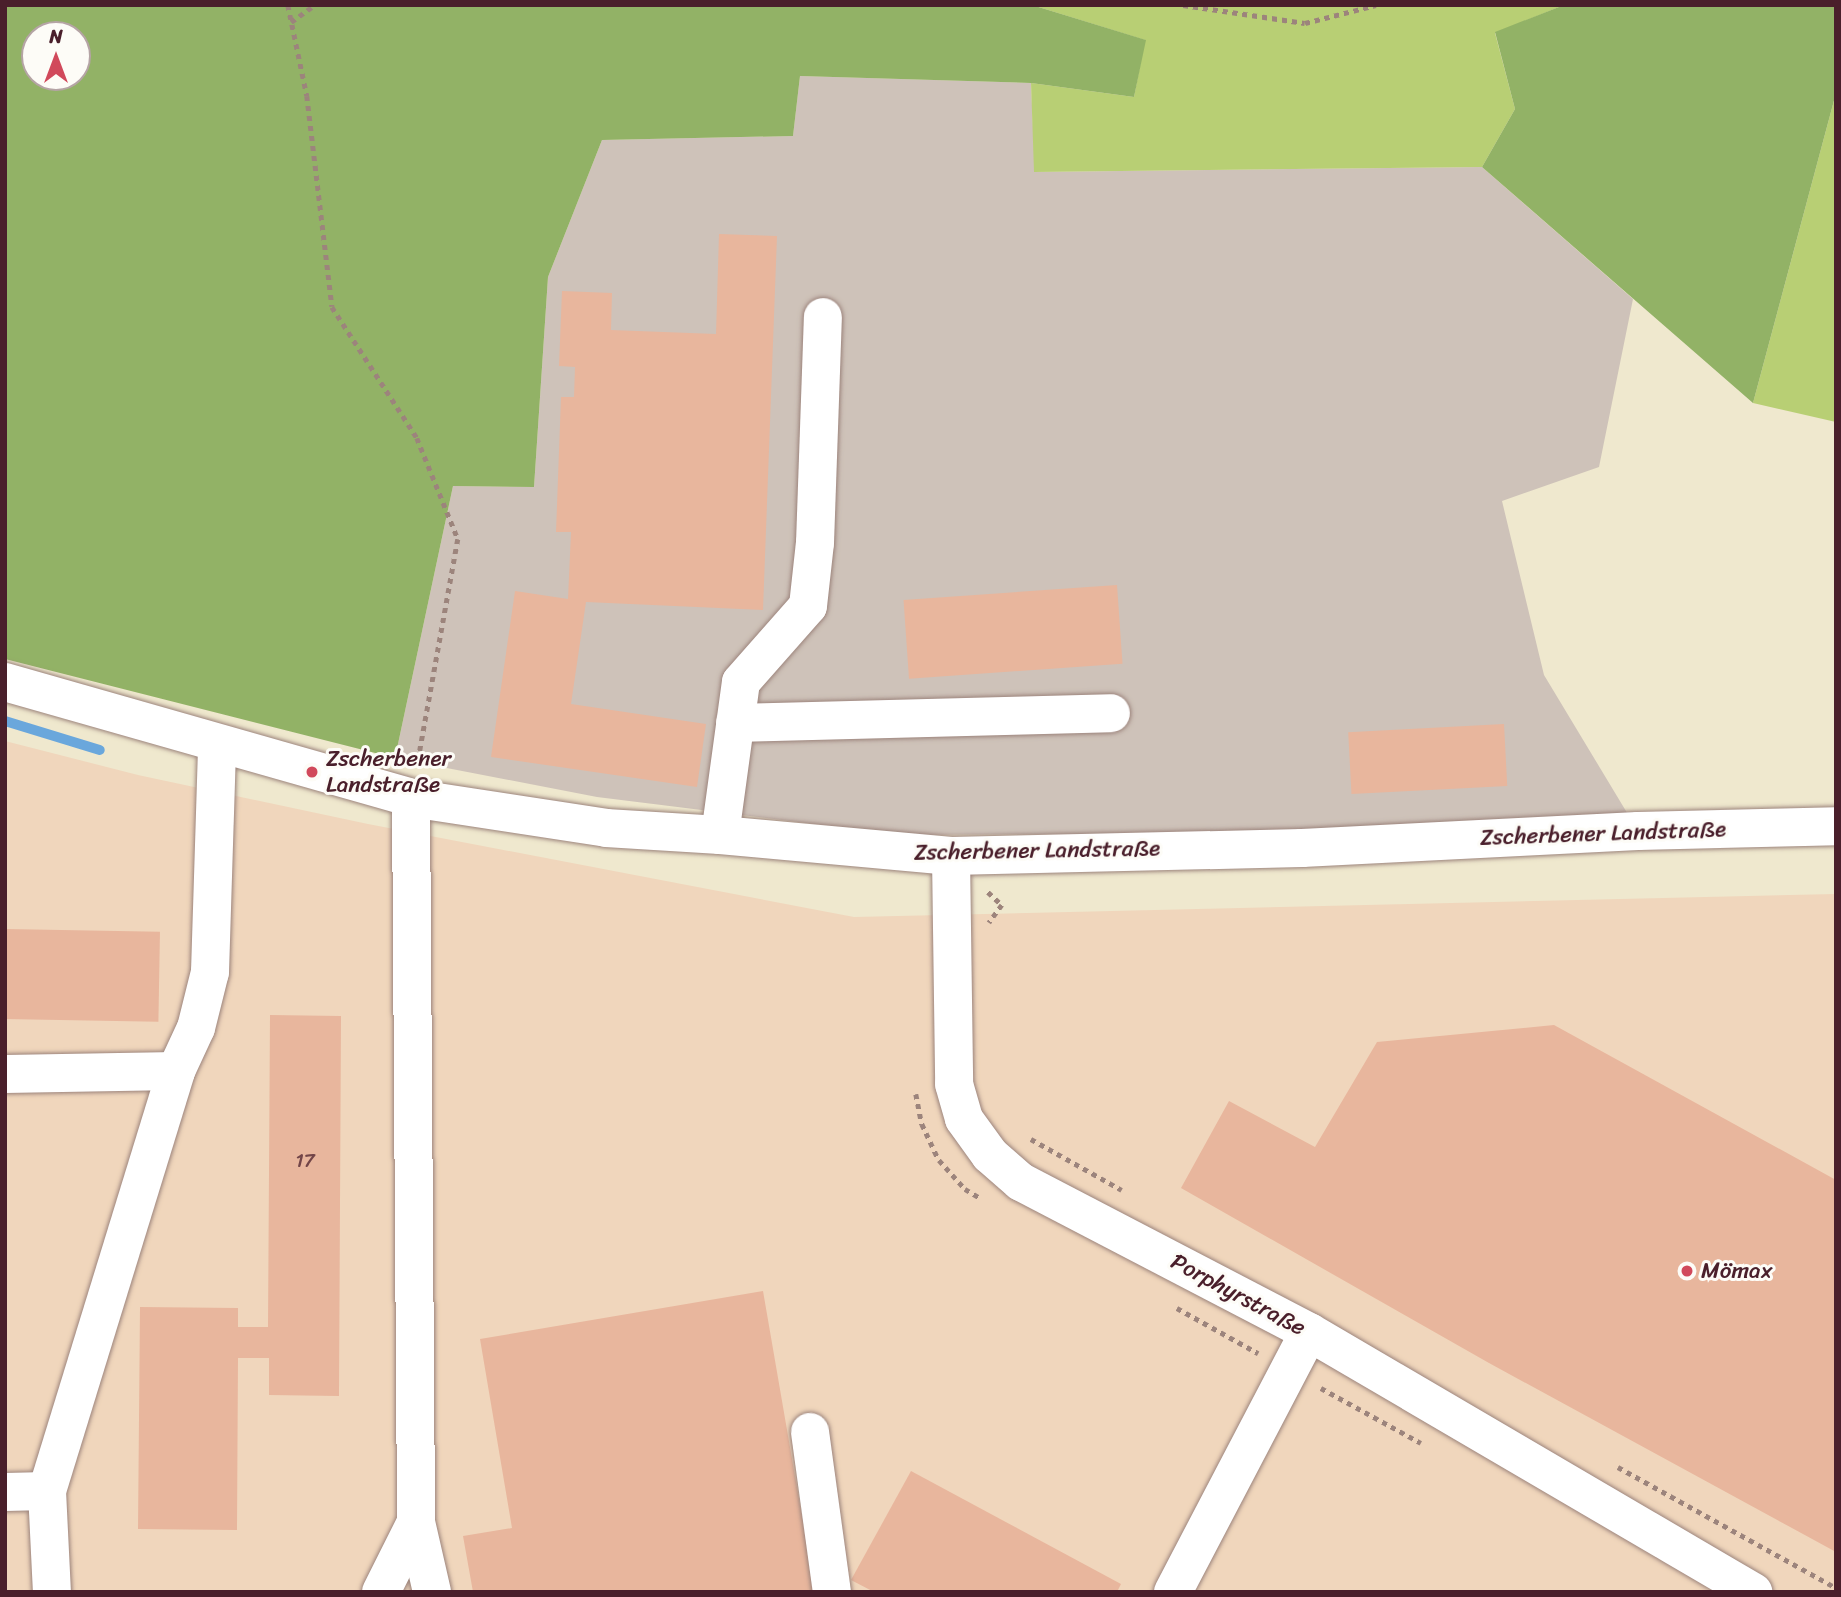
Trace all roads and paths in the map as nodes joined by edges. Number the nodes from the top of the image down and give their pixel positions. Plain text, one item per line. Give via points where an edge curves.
1 (288, 5) edge
2 (314, 5) edge
3 (1183, 5) edge
4 (1376, 5) edge
5 (291, 22) junction
6 (823, 317) dead end
7 (5, 682) edge
8 (1111, 713) dead end
9 (735, 723) junction
10 (217, 744) junction
11 (411, 798) junction
12 (1836, 825) edge
13 (720, 835) junction
14 (951, 856) junction
15 (986, 934) dead end
16 (176, 1071) junction
17 (5, 1074) edge
18 (1022, 1134) dead end
19 (1131, 1195) dead end
20 (1309, 1332) junction
21 (810, 1432) dead end
22 (1617, 1466) dead end
23 (47, 1491) junction
24 (5, 1492) edge
25 (416, 1522) junction
26 (1836, 1588) edge
27 (52, 1592) edge
28 (381, 1592) edge
29 (432, 1592) edge
30 (832, 1592) edge
31 (1172, 1592) edge
32 (1753, 1592) edge

1 - 5 path
2 - 5 path
3 - 4 path via 1306,23
5 - 11 path via 306,96 332,307 417,438 458,539
6 - 9 street via 815,542 808,606 741,682
7 - 10 street, Zscherbener Landstraße
8 - 9 street
9 - 13 street
10 - 11 street, Zscherbener Landstraße
10 - 16 street via 211,972 196,1028
11 - 13 street, Zscherbener Landstraße via 606,828
11 - 25 street
12 - 14 street, Zscherbener Landstraße via 1302,848
13 - 14 street, Zscherbener Landstraße
14 - 15 path via 1002,905
14 - 20 street, Porphyrstraße via 954,1083 964,1119 990,1155 1021,1182
16 - 17 street
16 - 23 street
18 - 19 path
20 - 31 street
20 - 32 street, Porphyrstraße
21 - 30 street
22 - 26 path
23 - 24 street
23 - 27 street
25 - 28 street
25 - 29 street

